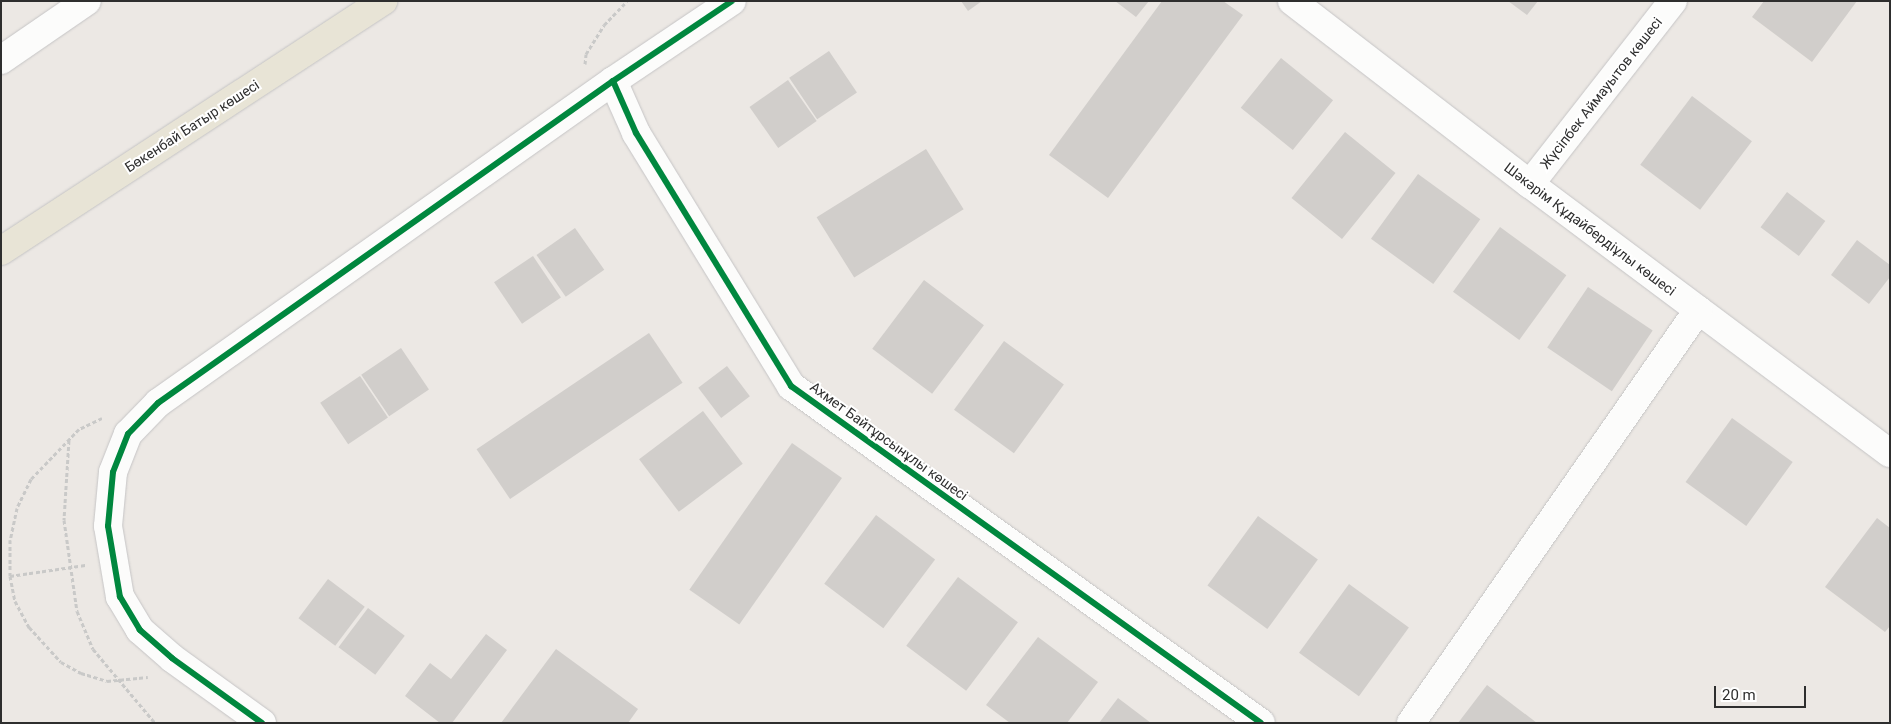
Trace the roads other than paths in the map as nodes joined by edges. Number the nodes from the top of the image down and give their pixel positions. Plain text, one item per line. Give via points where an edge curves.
1 (87, 1) edge
2 (383, 1) edge
3 (732, 1) edge
4 (1292, 1) edge
5 (1673, 1) edge
6 (1, 60) edge
7 (613, 80) junction
8 (1530, 184) junction
9 (1, 251) edge
10 (1698, 310) junction
11 (1890, 453) edge
12 (262, 723) edge
13 (1261, 723) edge
14 (1411, 723) edge

1 - 6 street
2 - 9 main road, Бөкенбай Батыр көшесі
3 - 7 street
4 - 8 street, Шәкәрім Құдайбердіұлы көшесі
5 - 8 street, Жүсіпбек Аймауытов көшесі
7 - 12 street via 158,403 128,434 113,472 108,526 120,597 140,630 172,658
7 - 13 street, Ахмет Байтұрсынұлы көшесі via 636,133 791,386
8 - 10 street, Шәкәрім Құдайбердіұлы көшесі
10 - 11 street, Шәкәрім Құдайбердіұлы көшесі
10 - 14 street

